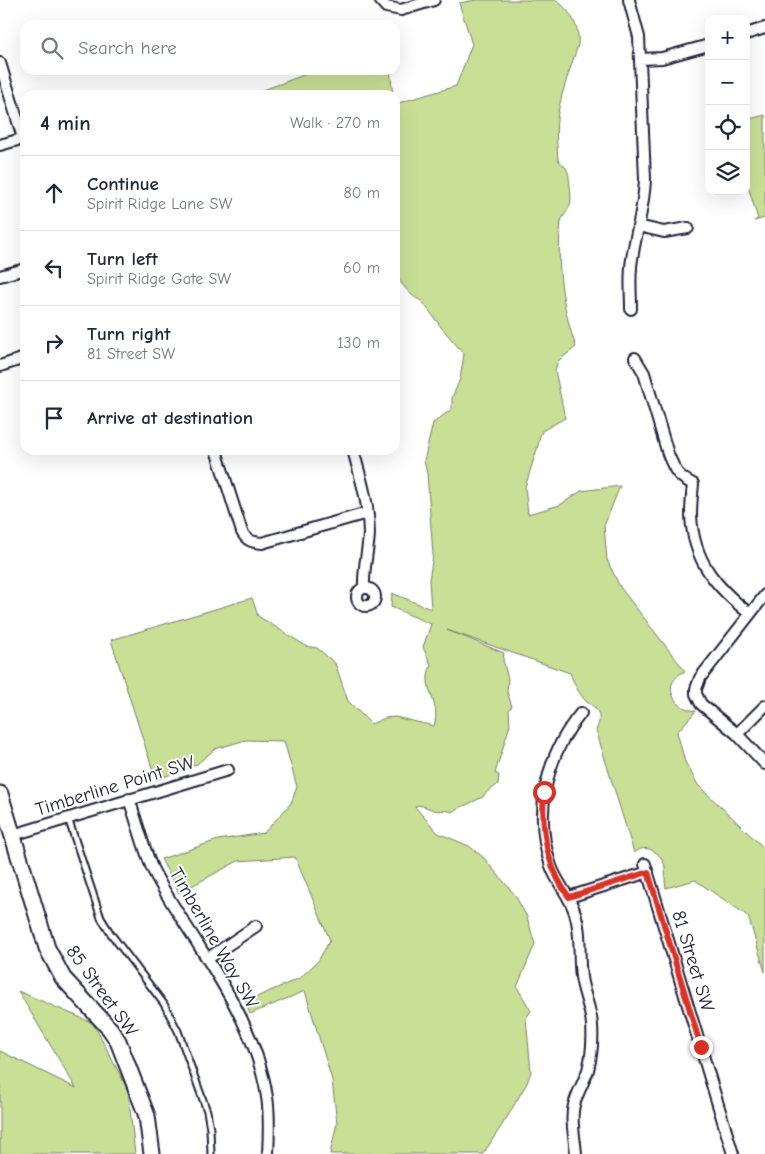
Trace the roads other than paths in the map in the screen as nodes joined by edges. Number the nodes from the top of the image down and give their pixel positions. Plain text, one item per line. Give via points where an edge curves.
1 (434, 0) edge
2 (628, 0) edge
3 (383, 3) edge
4 (765, 28) edge
5 (750, 33) edge
6 (705, 46) edge
7 (640, 59) junction
8 (0, 63) edge
9 (20, 126) edge
10 (20, 139) edge
11 (0, 145) edge
12 (638, 226) junction
13 (688, 228) dead end
14 (20, 270) edge
15 (0, 276) edge
16 (631, 309) dead end
17 (635, 358) dead end
18 (20, 360) edge
19 (0, 366) edge
20 (218, 455) edge
21 (355, 455) edge
22 (367, 513) junction
23 (364, 588) dead end
24 (765, 595) edge
25 (750, 614) junction
26 (765, 706) edge
27 (581, 713) dead end
28 (737, 734) junction
29 (765, 764) edge
30 (228, 770) dead end
31 (0, 794) edge
32 (129, 799) junction
33 (68, 818) junction
34 (13, 835) junction
35 (569, 897) junction
36 (256, 926) dead end
37 (207, 958) junction
38 (152, 1154) edge
39 (211, 1154) edge
40 (268, 1154) edge
41 (576, 1154) edge
42 (733, 1154) edge

1 - 3 street via 401,10
2 - 7 street via 639,37
4 - 5 street
6 - 7 street via 662,58
7 - 12 street via 645,179
8 - 9 street
10 - 11 street
12 - 13 street via 664,232
12 - 16 street via 631,267
14 - 15 street
17 - 25 street via 644,373 673,466 679,477 693,484 691,515 702,560 714,581
18 - 19 street
20 - 22 street via 242,532 251,542 262,543
21 - 22 street via 367,496
22 - 23 street via 369,532
24 - 25 street
25 - 28 street via 700,678 696,689 701,704
26 - 28 street
27 - 35 street via 556,752 543,808 550,860 557,880
28 - 29 street
30 - 32 street, Timberline Point SW
31 - 34 street, 85 Street SW
32 - 33 street, Timberline Point SW
32 - 37 street, Timberline Way SW via 153,868
33 - 34 street, Timberline Point SW
33 - 39 lane via 101,918 164,1004 178,1031 208,1111
34 - 38 street, 85 Street SW via 47,948 63,978 118,1041 147,1116
35 - 41 street via 579,928 581,975 592,1026 591,1057 573,1112
35 - 42 street, 81 Street SW via 646,868
36 - 37 street
37 - 40 street, Timberline Way SW via 237,1007 262,1074 269,1111

